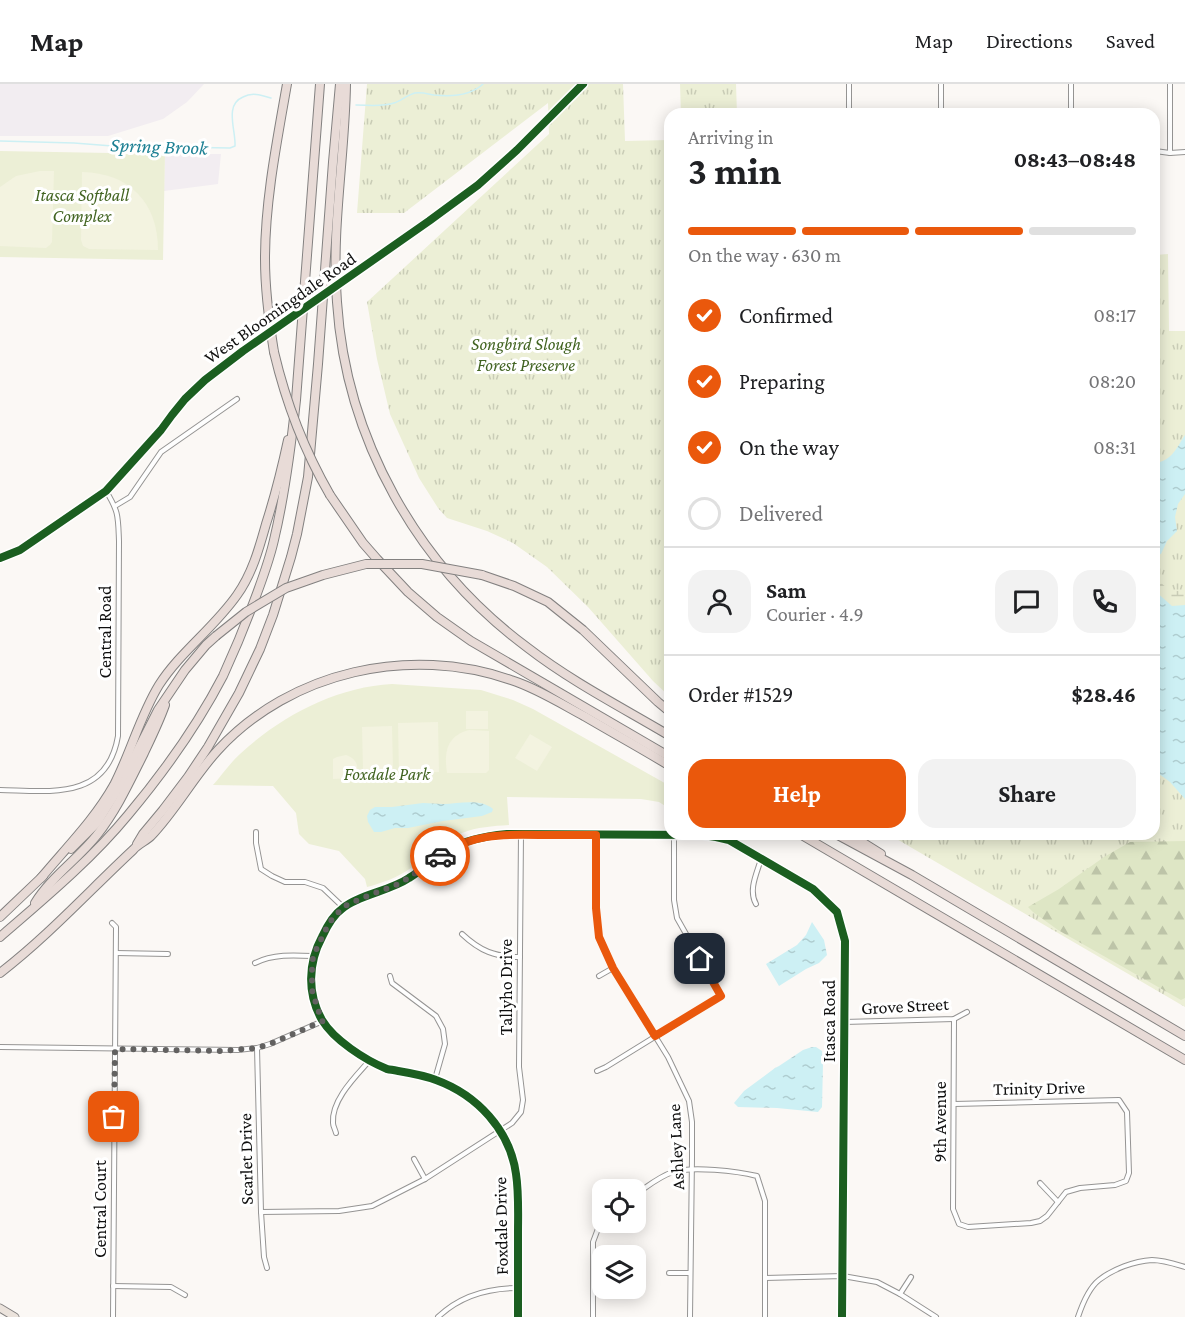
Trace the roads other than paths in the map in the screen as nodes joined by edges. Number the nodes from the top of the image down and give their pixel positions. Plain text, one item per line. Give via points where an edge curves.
1 (287, 84) edge
2 (320, 84) edge
3 (340, 84) edge
4 (346, 84) edge
5 (583, 84) edge
6 (849, 84) edge
7 (941, 84) edge
8 (1071, 84) edge
9 (1170, 84) edge
10 (849, 108) edge
11 (941, 108) edge
12 (1071, 108) edge
13 (1160, 152) edge
14 (1185, 152) edge
15 (1170, 153) junction
16 (237, 399) dead end
17 (296, 400) junction
18 (106, 491) junction
19 (115, 506) junction
20 (0, 558) edge
21 (169, 695) junction
22 (664, 707) edge
23 (664, 732) edge
24 (664, 754) edge
25 (664, 763) edge
26 (0, 790) edge
27 (256, 832) dead end
28 (521, 834) junction
29 (596, 835) junction
30 (664, 835) edge
31 (674, 840) edge
32 (729, 840) edge
33 (808, 840) edge
34 (809, 840) edge
35 (847, 840) edge
36 (858, 840) edge
37 (812, 842) junction
38 (135, 847) junction
39 (761, 859) junction
40 (912, 875) junction
41 (41, 878) junction
42 (756, 904) dead end
43 (343, 907) junction
44 (29, 912) junction
45 (0, 917) edge
46 (112, 923) dead end
47 (462, 933) dead end
48 (0, 937) edge
49 (116, 953) junction
50 (168, 954) dead end
51 (313, 956) junction
52 (519, 957) junction
53 (255, 963) dead end
54 (613, 968) junction
55 (0, 973) edge
56 (390, 976) dead end
57 (599, 976) dead end
58 (966, 1012) dead end
59 (954, 1019) junction
60 (323, 1021) junction
61 (844, 1022) junction
62 (655, 1036) junction
63 (1185, 1036) edge
64 (0, 1047) edge
65 (257, 1048) junction
66 (115, 1049) junction
67 (370, 1060) junction
68 (1185, 1060) edge
69 (597, 1071) dead end
70 (435, 1079) junction
71 (954, 1104) junction
72 (501, 1131) junction
73 (336, 1133) dead end
74 (414, 1159) dead end
75 (692, 1170) junction
76 (425, 1179) junction
77 (1040, 1183) dead end
78 (646, 1188) edge
79 (1058, 1202) junction
80 (261, 1212) junction
81 (596, 1233) edge
82 (1185, 1267) edge
83 (267, 1268) dead end
84 (669, 1273) dead end
85 (690, 1273) junction
86 (843, 1276) junction
87 (911, 1277) dead end
88 (765, 1278) junction
89 (113, 1286) junction
90 (518, 1288) junction
91 (900, 1294) junction
92 (185, 1295) dead end
93 (0, 1308) edge
94 (15, 1317) edge
95 (113, 1317) edge
96 (438, 1317) edge
97 (518, 1317) edge
98 (592, 1317) edge
99 (690, 1317) edge
100 (765, 1317) edge
101 (842, 1317) edge
102 (936, 1317) edge
103 (1078, 1317) edge

1 - 24 highway, bridge via 266,230 267,304 284,392 314,467 363,543 437,617 471,641
2 - 17 highway
3 - 38 highway via 308,477 293,549 273,615 239,693 208,747
4 - 23 highway via 336,300 350,383 375,459 421,538 480,608 556,669
5 - 18 street, West Bloomingdale Road, bridge via 478,185 217,370 192,392
6 - 10 street
7 - 11 street
8 - 12 street
9 - 15 street
13 - 15 street
14 - 15 street
16 - 19 street via 161,452 130,497
17 - 41 highway via 278,484 247,578 226,610 160,683 107,798
17 - 44 highway via 274,542 223,676 182,746 128,816
18 - 19 street, Central Road
18 - 20 street, West Bloomingdale Road via 20,550
19 - 26 street, Central Road via 119,541 118,736 113,756 88,783 68,790
21 - 22 highway, bridge via 206,645 246,612 286,588 366,564 422,564 482,574 548,602
21 - 41 highway via 97,823
21 - 44 highway via 128,787 105,824 43,890
25 - 38 highway via 539,692 506,678 436,664 374,668 342,675 265,711 217,751 149,838
27 - 43 street via 261,869 285,882 305,882 323,888
28 - 29 street, Itasca Road
28 - 43 street, Itasca Road via 466,841 401,883
28 - 52 street, Tallyho Drive
29 - 30 street, Itasca Road
29 - 54 street, Ashley Lane via 597,926
31 - 62 street via 677,918 721,996
32 - 39 street, Itasca Road
33 - 37 highway
34 - 37 highway
35 - 40 highway
36 - 40 highway
37 - 68 highway
38 - 55 highway
39 - 42 street via 753,886
39 - 61 street, Itasca Road via 813,889 837,912 844,941
40 - 63 highway
41 - 45 highway
43 - 51 street via 329,923
44 - 48 highway
46 - 49 street, Central Court via 116,927
47 - 52 street via 485,951
49 - 50 street
49 - 66 street, Central Court
51 - 53 street via 290,955
51 - 60 street, Foxdale Drive via 312,990
52 - 72 street, Tallyho Drive via 519,1067 523,1101 521,1112
54 - 57 street
54 - 62 street, Ashley Lane
56 - 70 street via 392,983 436,1016 443,1029 445,1044
58 - 59 street, Grove Street
59 - 61 street, Grove Street
59 - 71 street, 9th Avenue
60 - 65 street
60 - 67 street, Foxdale Drive via 342,1042
61 - 86 street, Itasca Road
62 - 69 street
62 - 75 street, Ashley Lane via 689,1101
64 - 66 street
65 - 66 street
65 - 80 street, Scarlet Drive
66 - 89 street, Central Court
67 - 70 street, Foxdale Drive via 387,1069
67 - 73 street via 335,1108
70 - 72 street, Foxdale Drive via 474,1100
71 - 79 street, 9th Avenue via 953,1209 959,1224 968,1227 1031,1223 1047,1216
71 - 79 street, Trinity Drive via 1119,1100 1127,1112 1126,1181 1066,1192
72 - 76 street, Tallyho Drive
72 - 90 street, Foxdale Drive via 511,1152 518,1187
74 - 76 street
75 - 78 street via 672,1173
75 - 85 street, Ashley Lane
75 - 88 street via 757,1176 765,1201
76 - 80 street, Tallyho Drive via 365,1207
77 - 79 street
80 - 83 street, Scarlet Drive
81 - 98 street
82 - 103 street via 1151,1260 1127,1265 1098,1281
84 - 85 street
85 - 99 street, Ashley Lane
86 - 88 street
86 - 91 street via 882,1283
86 - 101 street, Itasca Road
87 - 91 street
88 - 100 street
89 - 92 street via 171,1287
89 - 95 street, Central Court
90 - 96 street via 477,1293
90 - 97 street, Foxdale Drive
91 - 102 street
93 - 94 main road

